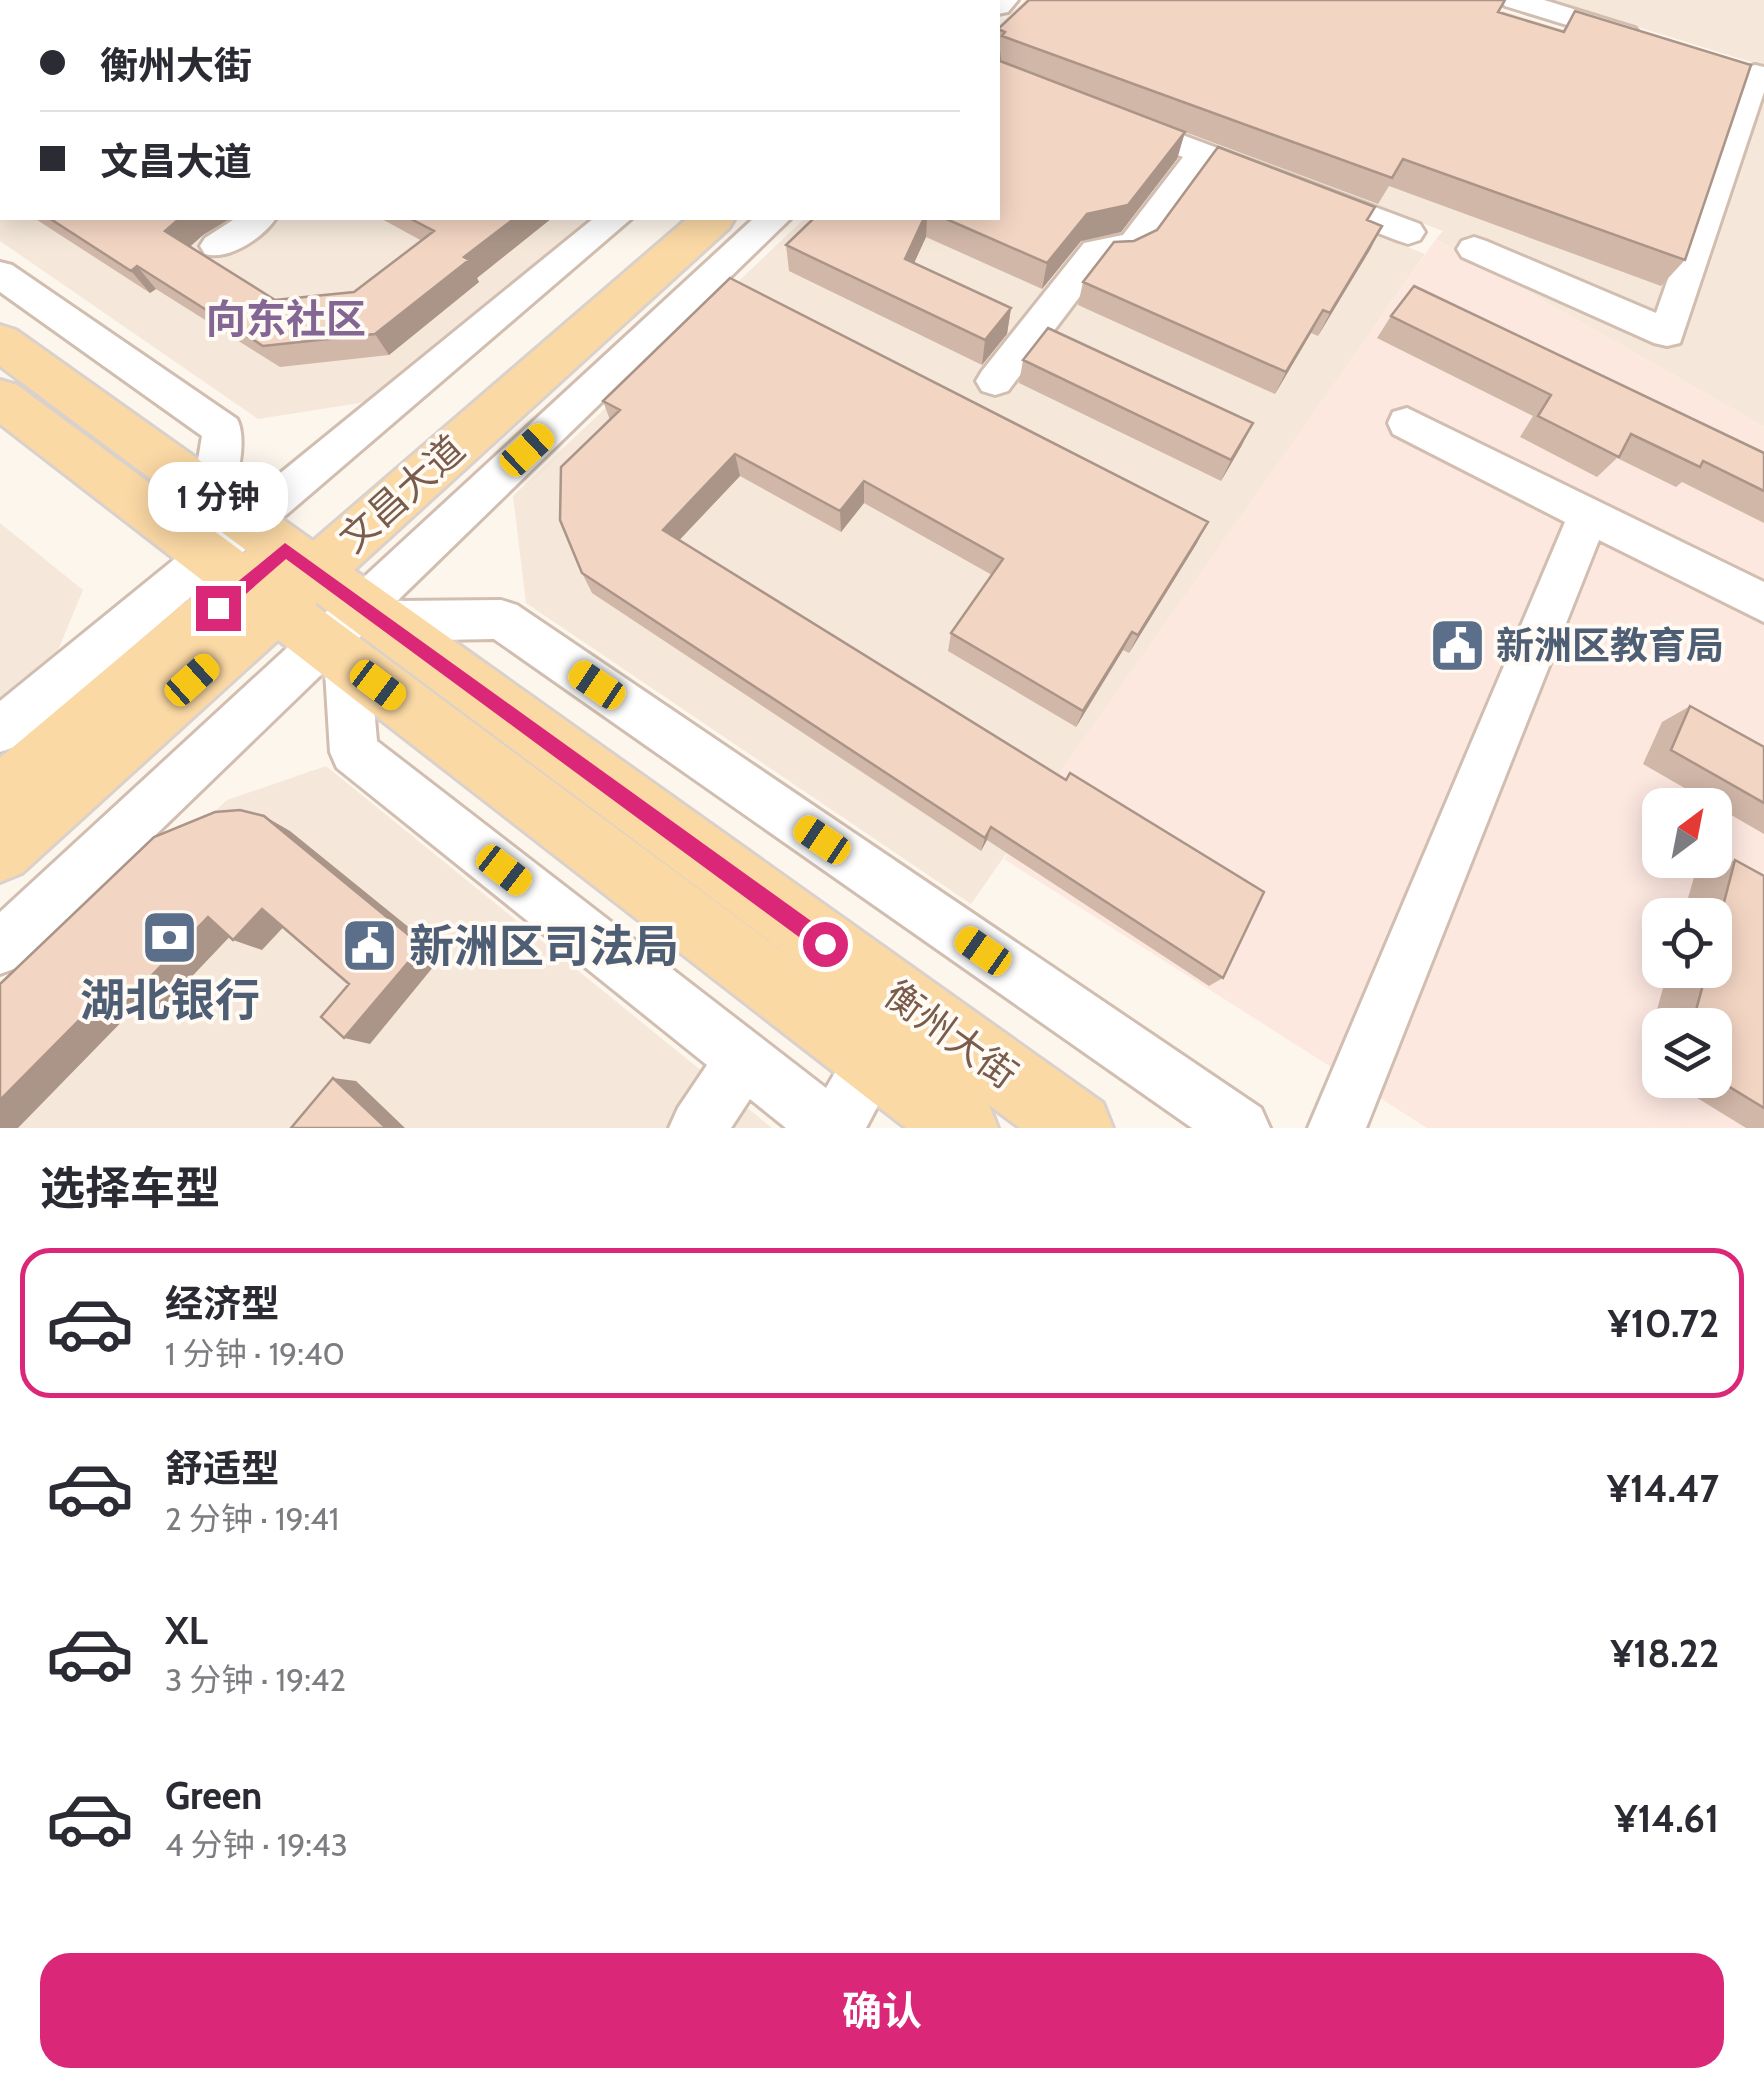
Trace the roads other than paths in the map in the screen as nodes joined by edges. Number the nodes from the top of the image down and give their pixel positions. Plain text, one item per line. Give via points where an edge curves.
1 (1515, 0) edge
2 (1644, 40) edge
3 (1718, 63) edge
4 (1760, 76) edge
5 (1100, 114) edge
6 (1203, 154) junction
7 (256, 220) edge
8 (614, 220) edge
9 (669, 220) edge
10 (711, 220) edge
11 (772, 220) edge
12 (1408, 232) dead end
13 (217, 246) dead end
14 (1474, 249) dead end
15 (0, 274) edge
16 (0, 342) edge
17 (995, 381) dead end
18 (0, 398) edge
19 (1407, 423) dead end
20 (1589, 514) junction
21 (256, 555) junction
22 (1764, 603) edge
23 (354, 633) junction
24 (0, 730) edge
25 (0, 796) edge
26 (0, 850) edge
27 (0, 948) edge
28 (744, 1059) junction
29 (874, 1060) junction
30 (698, 1128) edge
31 (833, 1128) edge
32 (963, 1128) edge
33 (1078, 1128) edge
34 (1241, 1128) edge
35 (1337, 1128) edge

1 - 2 street
3 - 4 street
4 - 14 street via 1668,334
5 - 6 street
6 - 12 street
6 - 17 street via 1135,243 1096,251
7 - 13 street
8 - 21 street
9 - 21 main road, 文昌大道
10 - 21 main road, 文昌大道
11 - 23 street
15 - 21 street via 223,430
16 - 21 main road, 衡州大街
18 - 21 main road, 衡州大街
19 - 20 street
20 - 22 street
20 - 35 street
21 - 23 main road, 衡州大街
21 - 24 street
21 - 25 main road, 文昌大道
21 - 26 main road, 文昌大道
23 - 27 street
23 - 28 street via 354,752
23 - 29 main road, 衡州大街
23 - 33 main road, 衡州大街
23 - 34 street via 501,619
28 - 30 street
28 - 31 street
29 - 31 street
29 - 32 main road, 衡州大街

